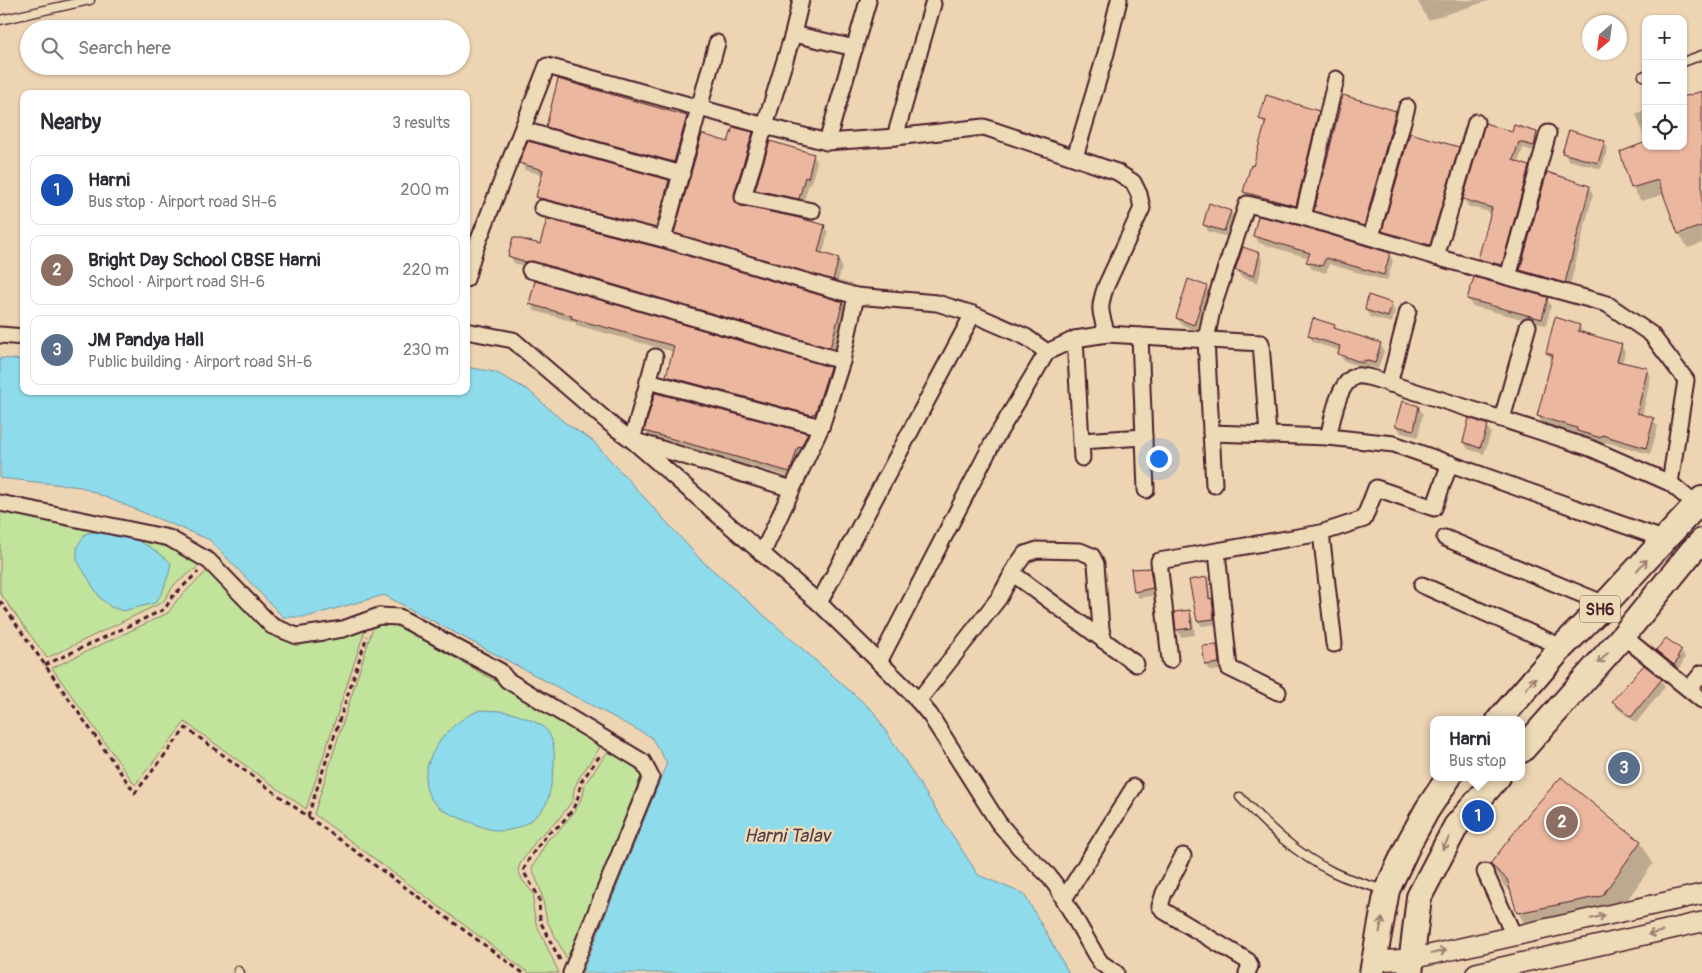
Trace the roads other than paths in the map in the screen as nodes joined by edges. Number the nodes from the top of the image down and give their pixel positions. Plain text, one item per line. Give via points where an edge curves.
1 (90, 0) edge
2 (800, 0) edge
3 (1119, 0) edge
4 (868, 2) dead end
5 (933, 4) dead end
6 (0, 20) edge
7 (793, 34) junction
8 (717, 43) dead end
9 (855, 48) junction
10 (1702, 55) edge
11 (1687, 61) edge
12 (1336, 79) dead end
13 (1407, 106) dead end
14 (699, 107) junction
15 (1476, 122) dead end
16 (765, 126) junction
17 (523, 130) junction
18 (1548, 133) dead end
19 (895, 137) junction
20 (828, 142) junction
21 (1075, 157) junction
22 (682, 174) junction
23 (542, 208) dead end
24 (812, 211) dead end
25 (1303, 217) junction
26 (1370, 237) junction
27 (663, 239) junction
28 (1436, 257) junction
29 (470, 266) edge
30 (530, 270) dead end
31 (1508, 277) junction
32 (856, 296) junction
33 (1408, 311) dead end
34 (973, 314) junction
35 (1528, 326) dead end
36 (470, 332) edge
37 (1107, 334) junction
38 (0, 335) edge
39 (1140, 336) junction
40 (20, 338) edge
41 (1075, 339) junction
42 (1206, 340) junction
43 (1047, 352) junction
44 (655, 357) dead end
45 (842, 361) junction
46 (648, 381) junction
47 (1389, 384) junction
48 (1502, 419) junction
49 (821, 427) junction
50 (1211, 433) junction
51 (1268, 435) junction
52 (1144, 437) junction
53 (1328, 437) junction
54 (632, 440) junction
55 (1081, 441) junction
56 (1082, 458) dead end
57 (1450, 462) junction
58 (1670, 483) junction
59 (1214, 485) dead end
60 (792, 489) junction
61 (1146, 490) dead end
62 (1699, 502) edge
63 (0, 503) edge
64 (1321, 533) junction
65 (1445, 538) dead end
66 (1666, 540) junction
67 (1699, 550) edge
68 (1216, 552) junction
69 (762, 554) junction
70 (1012, 573) junction
71 (1422, 585) dead end
72 (819, 603) junction
73 (1605, 604) junction
74 (1623, 636) junction
75 (1104, 640) junction
76 (1334, 644) dead end
77 (1562, 647) junction
78 (1170, 660) dead end
79 (879, 662) junction
80 (1136, 664) dead end
81 (1702, 673) edge
82 (1689, 689) junction
83 (1278, 692) dead end
84 (1702, 700) edge
85 (918, 701) junction
86 (1502, 716) edge
87 (1525, 747) edge
88 (1446, 781) edge
89 (1463, 781) edge
90 (1494, 781) edge
91 (1134, 787) dead end
92 (1480, 796) junction
93 (1240, 797) dead end
94 (1184, 856) dead end
95 (1485, 872) dead end
96 (1387, 890) junction
97 (1702, 894) edge
98 (1064, 899) junction
99 (1702, 922) edge
100 (1514, 936) junction
101 (1410, 966) edge
102 (1373, 967) edge
103 (566, 968) edge
104 (1116, 973) edge
105 (1247, 973) edge
106 (1476, 973) edge

1 - 6 lane
2 - 7 street
3 - 21 street
4 - 9 street
5 - 19 street
7 - 9 street
7 - 16 street
8 - 14 street
9 - 20 street
10 - 11 lane
12 - 25 street
13 - 26 street
14 - 16 street
14 - 17 street via 548,66
14 - 22 street
15 - 28 street
16 - 20 street
16 - 24 street via 743,196
17 - 22 street
17 - 29 street
18 - 31 street
19 - 20 street
19 - 21 street via 984,128
21 - 37 street via 1117,172 1133,182 1142,208 1102,297 1100,310
22 - 27 street
23 - 27 street
25 - 26 street
25 - 42 street via 1247,204 1212,310
26 - 28 street
27 - 32 street
28 - 31 street
30 - 45 street
31 - 58 street via 1607,304 1651,334 1686,380
32 - 34 street via 937,303
32 - 45 street
33 - 47 street
34 - 43 street via 1026,337
34 - 72 street
35 - 48 street
36 - 54 street via 513,340
37 - 39 street
37 - 41 street
38 - 40 street
39 - 42 street
39 - 52 street
41 - 43 street
41 - 55 street
42 - 50 street
42 - 51 street via 1261,343
43 - 79 street via 992,444
44 - 46 street
45 - 49 street
46 - 49 street
46 - 54 street
47 - 48 street
47 - 53 street via 1357,376 1347,382 1340,392
48 - 58 street via 1590,448
49 - 60 street
50 - 51 street
50 - 59 street
51 - 53 street
52 - 55 street
52 - 61 street
53 - 57 street via 1394,444
54 - 60 street
54 - 69 street
55 - 56 street
57 - 64 street via 1434,508 1376,488 1364,519
57 - 66 street
58 - 62 street
60 - 69 street
62 - 66 main road, SH6
63 - 103 street via 169,538 209,560 272,626 297,636 343,629 379,616 399,618 500,671 507,680 643,762 652,777
64 - 68 street
64 - 76 street
65 - 73 street
73 -> 66 main road, SH6
67 - 74 main road, SH6
68 - 78 street via 1159,561
68 - 83 street via 1220,639 1229,668
69 - 72 street
70 - 75 street
70 - 75 street via 1025,554 1036,550 1080,551 1092,556 1096,564
70 - 85 street via 999,598
71 - 77 street
72 - 79 street
73 - 77 main road, SH6
74 - 82 street
74 -> 87 main road, SH6
75 - 80 street
86 -> 77 main road, SH6
79 - 85 street
81 - 82 street
82 - 84 street
85 - 98 street via 930,714 998,822 1048,875
88 - 96 main road via 1410,841
89 - 92 main road
90 - 92 main road
91 - 98 street
92 -> 101 main road via 1456,826 1419,897
93 - 96 lane via 1299,852 1334,873
94 - 105 street via 1160,906 1248,961
95 - 100 street
102 -> 96 main road
100 -> 97 street
98 - 104 street via 1101,963
99 -> 106 street
101 -> 100 street
101 - 102 street

